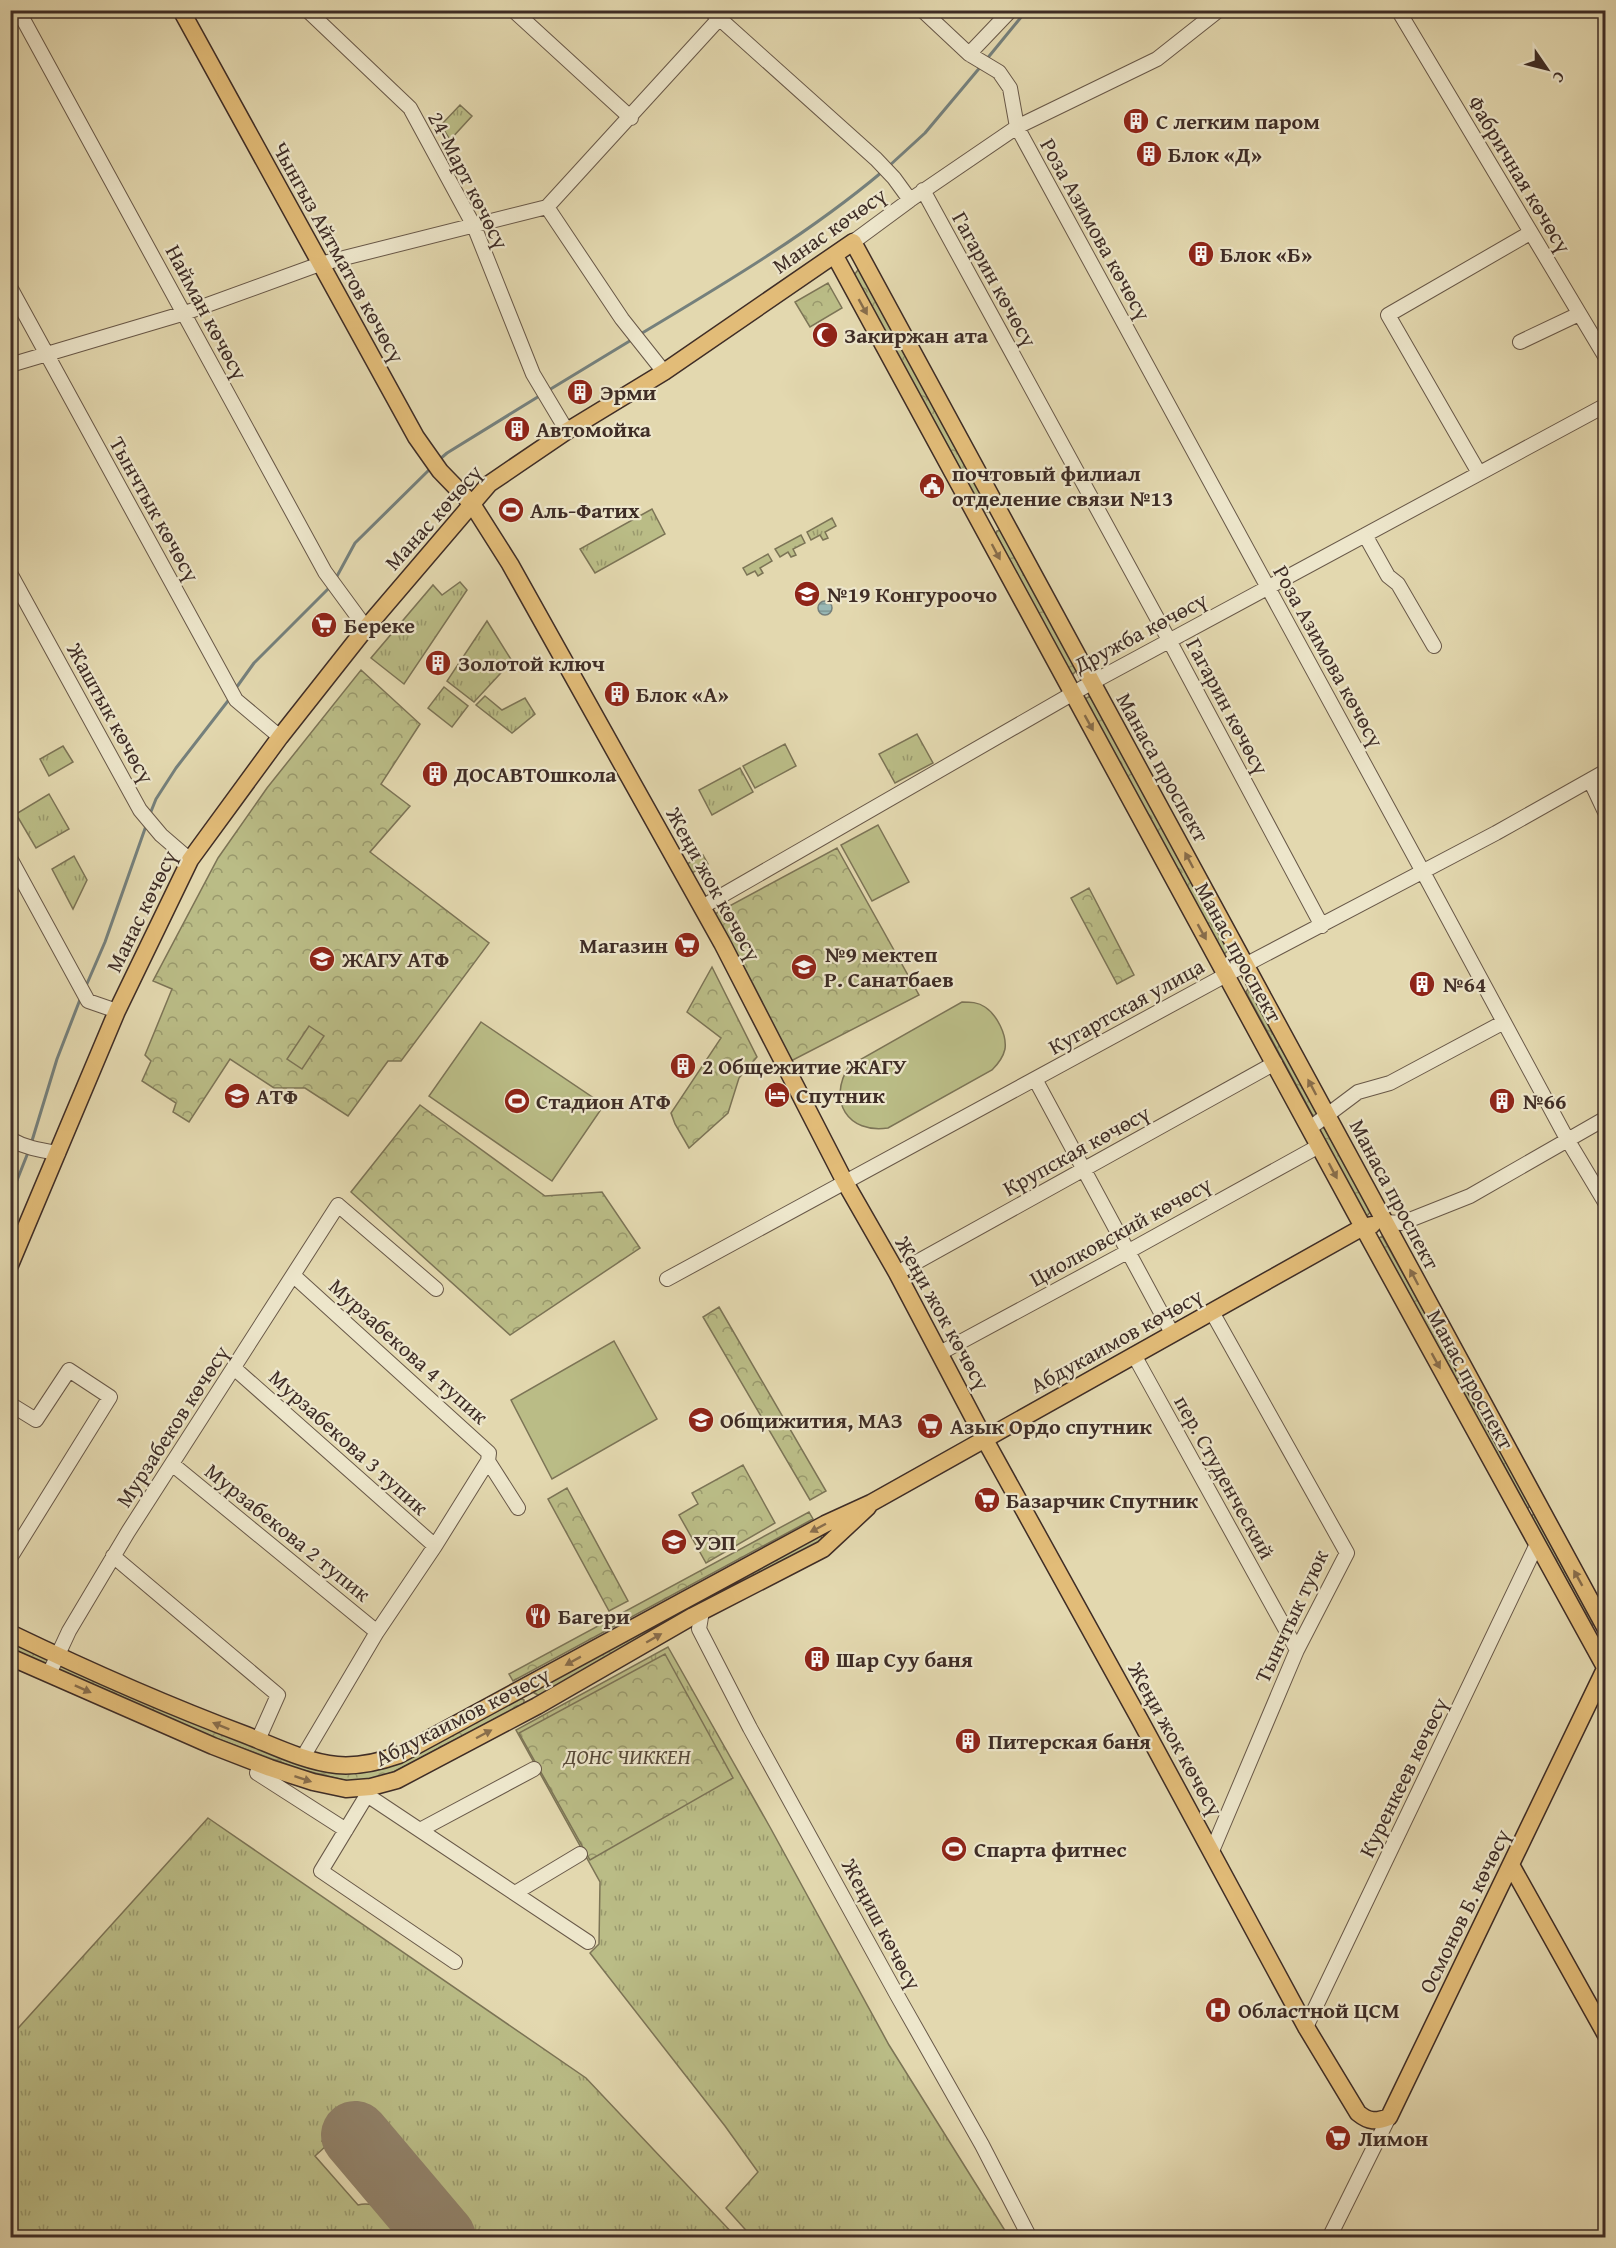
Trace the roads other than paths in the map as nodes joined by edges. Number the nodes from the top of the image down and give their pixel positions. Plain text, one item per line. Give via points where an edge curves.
1 (18, 10) edge
2 (182, 10) edge
3 (307, 10) edge
4 (513, 10) edge
5 (922, 10) edge
6 (1011, 10) edge
7 (1219, 10) edge
8 (1398, 10) edge
9 (719, 13) edge
10 (973, 55) junction
11 (631, 118) junction
12 (1017, 127) junction
13 (923, 190) junction
14 (910, 200) junction
15 (547, 207) junction
16 (474, 226) junction
17 (1530, 233) junction
18 (853, 242) junction
19 (835, 256) junction
20 (320, 264) junction
21 (10, 287) edge
22 (185, 313) junction
23 (1579, 314) junction
24 (1520, 342) dead end
25 (47, 356) junction
26 (1605, 358) edge
27 (10, 365) edge
28 (664, 372) junction
29 (1605, 405) edge
30 (567, 431) junction
31 (1479, 473) junction
32 (472, 504) junction
33 (1001, 518) junction
34 (983, 527) junction
35 (1365, 535) junction
36 (10, 573) edge
37 (1267, 588) junction
38 (366, 628) junction
39 (1169, 640) junction
40 (1434, 646) dead end
41 (1091, 682) junction
42 (1073, 693) junction
43 (280, 737) junction
44 (1605, 771) edge
45 (1590, 780) junction
46 (1605, 814) edge
47 (10, 858) edge
48 (190, 860) junction
49 (1423, 872) junction
50 (702, 907) junction
51 (1322, 926) junction
52 (1245, 966) junction
53 (1226, 975) junction
54 (117, 1011) junction
55 (1504, 1022) junction
56 (1275, 1063) junction
57 (1035, 1079) junction
58 (1327, 1115) junction
59 (1605, 1118) edge
60 (1310, 1128) junction
61 (1567, 1139) junction
62 (22, 1145) edge
63 (1319, 1146) junction
64 (58, 1152) junction
65 (1085, 1169) junction
66 (846, 1184) junction
67 (1605, 1204) edge
68 (1384, 1222) junction
69 (1363, 1227) junction
70 (1129, 1251) junction
71 (10, 1265) edge
72 (897, 1273) junction
73 (294, 1276) junction
74 (667, 1279) dead end
75 (436, 1289) dead end
76 (1212, 1312) junction
77 (1172, 1333) junction
78 (940, 1353) junction
79 (1134, 1355) junction
80 (234, 1368) junction
81 (1470, 1380) junction
82 (1452, 1390) junction
83 (10, 1404) edge
84 (984, 1438) junction
85 (488, 1461) junction
86 (172, 1464) junction
87 (871, 1503) junction
88 (1538, 1506) junction
89 (518, 1508) dead end
90 (1521, 1515) junction
91 (1537, 1544) junction
92 (435, 1546) junction
93 (113, 1556) junction
94 (10, 1558) edge
95 (702, 1611) junction
96 (678, 1624) junction
97 (699, 1629) junction
98 (1605, 1629) edge
99 (377, 1632) junction
100 (10, 1634) edge
101 (1297, 1650) junction
102 (56, 1655) junction
103 (10, 1657) edge
104 (1605, 1668) edge
105 (49, 1674) junction
106 (526, 1688) junction
107 (537, 1706) junction
108 (258, 1740) junction
109 (303, 1756) junction
110 (534, 1769) dead end
111 (257, 1773) dead end
112 (364, 1791) junction
113 (346, 1830) junction
114 (420, 1830) junction
115 (1212, 1851) junction
116 (580, 1854) dead end
117 (1511, 1865) junction
118 (515, 1893) junction
119 (588, 1941) dead end
120 (455, 1962) dead end
121 (1306, 2027) junction
122 (1605, 2035) edge
123 (1389, 2117) junction
124 (1030, 2238) edge
125 (1329, 2238) edge

1 - 22 street, Найман көчөсү
2 - 20 main road, Чынгыз Айтматов көчөсү
3 - 16 street, 24-Март көчөсү via 410,108
4 - 11 street
5 - 10 street
6 - 10 street
7 - 12 street, Манас көчөсү via 1157,59
8 - 17 street, Фабричная көчөсү
9 - 11 street
9 - 14 street via 876,159
10 - 12 street, Роза Азимова көчөсү via 999,72 1010,88
11 - 15 street
12 - 13 street, Манас көчөсү
12 - 37 street, Роза Азимова көчөсү
13 - 14 street, Манас көчөсү
13 - 39 street, Гагарин көчөсү
14 - 18 street, Манас көчөсү
15 - 16 street
15 - 28 street via 622,319
16 - 20 street
16 - 30 street, 24-Март көчөсү via 533,374
17 - 23 street, Фабричная көчөсү
17 - 31 street via 1388,315
18 - 19 main road, Манас көчөсү
18 - 33 main road, Манаса проспект
19 - 28 main road, Манас көчөсү
19 -> 34 main road, Манас проспект
20 - 22 street
20 - 32 main road, Чынгыз Айтматов көчөсү via 416,437
21 - 25 street, Тынчтык көчөсү
22 - 25 street
22 - 38 street, Найман көчөсү via 325,572
23 - 24 street
23 - 26 street, Фабричная көчөсү
25 - 27 street
25 - 43 street, Тынчтык көчөсү via 236,700
28 - 30 main road, Манас көчөсү
29 - 31 street, Дружба көчөсү
30 - 32 main road, Манас көчөсү via 489,484
31 - 35 street, Дружба көчөсү
32 - 38 main road, Манас көчөсү
32 - 50 main road, Жеңи жок көчөсү via 499,545
33 - 34 street
33 - 41 main road, Манаса проспект
34 -> 42 main road, Манас проспект
35 - 37 street, Дружба көчөсү
35 - 40 street
36 - 48 street, Жаштык көчөсү via 140,810 160,835
37 - 39 street, Дружба көчөсү
37 - 49 street, Роза Азимова көчөсү
38 - 43 main road, Манас көчөсү
39 - 41 street, Дружба көчөсү
39 - 51 street, Гагарин көчөсү
41 - 42 street, Дружба көчөсү
52 -> 41 main road, Манаса проспект
42 - 50 street, Дружба көчөсү
42 -> 53 main road, Манас проспект
43 - 48 main road, Манас көчөсү
44 - 45 street, Кугартская улица
45 - 46 street
45 - 49 street, Кугартская улица
47 - 54 street via 88,1001
48 - 54 main road, Манас көчөсү
49 - 51 street, Кугартская улица
49 - 55 street, Роза Азимова көчөсү
50 - 66 main road, Жеңи жок көчөсү
51 - 52 street, Кугартская улица
52 - 53 street, Кугартская улица
58 -> 52 main road, Манаса проспект
53 - 56 main road, Манас проспект
53 - 57 street, Кугартская улица
54 - 64 main road, Манас көчөсү
55 - 58 street via 1390,1083 1358,1092
55 - 61 street, Роза Азимова көчөсү
56 - 60 main road, Манас проспект
56 - 65 street, Крупская көчөсү
57 - 65 street
57 - 66 street, Кугартская улица
58 - 60 street
58 - 68 main road, Манаса проспект
59 - 61 street
60 - 63 main road, Манас проспект
61 - 67 street, Роза Азимова көчөсү
61 - 68 street via 1470,1196 1402,1223
62 - 64 street
63 -> 69 main road, Манас проспект
63 - 70 street, Циолковский көчөсү
64 - 71 main road, Манас көчөсү
65 - 70 street
65 - 72 street, Крупская көчөсү
66 - 72 main road, Жеңи жок көчөсү
66 - 74 street, Кугартская улица
68 - 69 main road, Абдукаимов көчөсү
81 -> 68 main road, Манаса проспект
69 - 76 main road, Абдукаимов көчөсү
69 -> 82 main road, Манас проспект
70 - 77 street
70 - 78 street, Циолковский көчөсү
72 - 78 main road, Жеңи жок көчөсү
73 - 75 street, Мурзабеков көчөсү via 338,1205
73 - 80 street, Мурзабеков көчөсү
73 - 85 street, Мурзабекова 4 тупик via 481,1444 489,1453
76 - 77 main road, Абдукаимов көчөсү
76 - 101 street, Тынчтык туюк via 1347,1553
77 - 79 main road, Абдукаимов көчөсү
78 - 84 main road, Жеңи жок көчөсү
79 - 84 main road, Абдукаимов көчөсү
79 - 101 street, пер. Студенческий
80 - 86 street, Мурзабеков көчөсү
80 - 92 street, Мурзабекова 3 тупик
81 - 82 main road
81 - 88 main road, Манаса проспект
82 - 90 main road, Манас проспект
83 - 94 street via 36,1420 69,1370 110,1397
84 - 87 main road, Абдукаимов көчөсү
84 - 115 main road, Жеңи жок көчөсү
85 - 89 street, Мурзабекова 4 тупик
85 - 92 street
86 - 93 street, Мурзабеков көчөсү
86 - 99 street, Мурзабекова 2 тупик
87 - 95 main road, Абдукаимов көчөсү via 823,1550
87 -> 106 main road, Абдукаимов көчөсү via 825,1524
88 - 90 main road
98 -> 88 main road, Манаса проспект
90 - 91 main road, Манас проспект
91 - 104 main road, Манас проспект
91 - 121 street, Куренкеев көчөсү
92 - 99 street
93 - 102 street, Мурзабеков көчөсү
93 - 108 street via 278,1695
95 - 96 main road, Абдукаимов көчөсү
95 - 97 street
96 - 97 street
107 -> 96 main road, Абдукаимов көчөсү
97 - 124 street, Жеңиш көчөсү
99 - 109 street
100 - 102 main road, Абдукаимов көчөсү
101 - 115 street, Тынчтык туюк
102 - 105 street, Мурзабеков көчөсү
108 -> 102 main road, Абдукаимов көчөсү
103 - 105 main road, Абдукаимов көчөсү
104 - 117 main road, Осмонов Б. көчөсү
105 -> 112 main road, Абдукаимов көчөсү via 270,1768 313,1782
106 - 107 main road
106 - 109 main road, Абдукаимов көчөсү via 377,1763 335,1765
112 -> 107 main road, Абдукаимов көчөсү via 397,1780
108 - 109 main road, Абдукаимов көчөсү
110 - 114 street
111 - 113 street
112 - 113 street
112 - 114 street
113 - 120 street via 321,1871
114 - 118 street
115 - 121 main road, Жеңи жок көчөсү
116 - 118 street
117 - 122 main road
117 - 123 main road, Осмонов Б. көчөсү
118 - 119 street
121 - 123 main road, Жеңи жок көчөсү via 1358,2113 1377,2122
123 - 125 street, Осмонов Б. көчөсү

